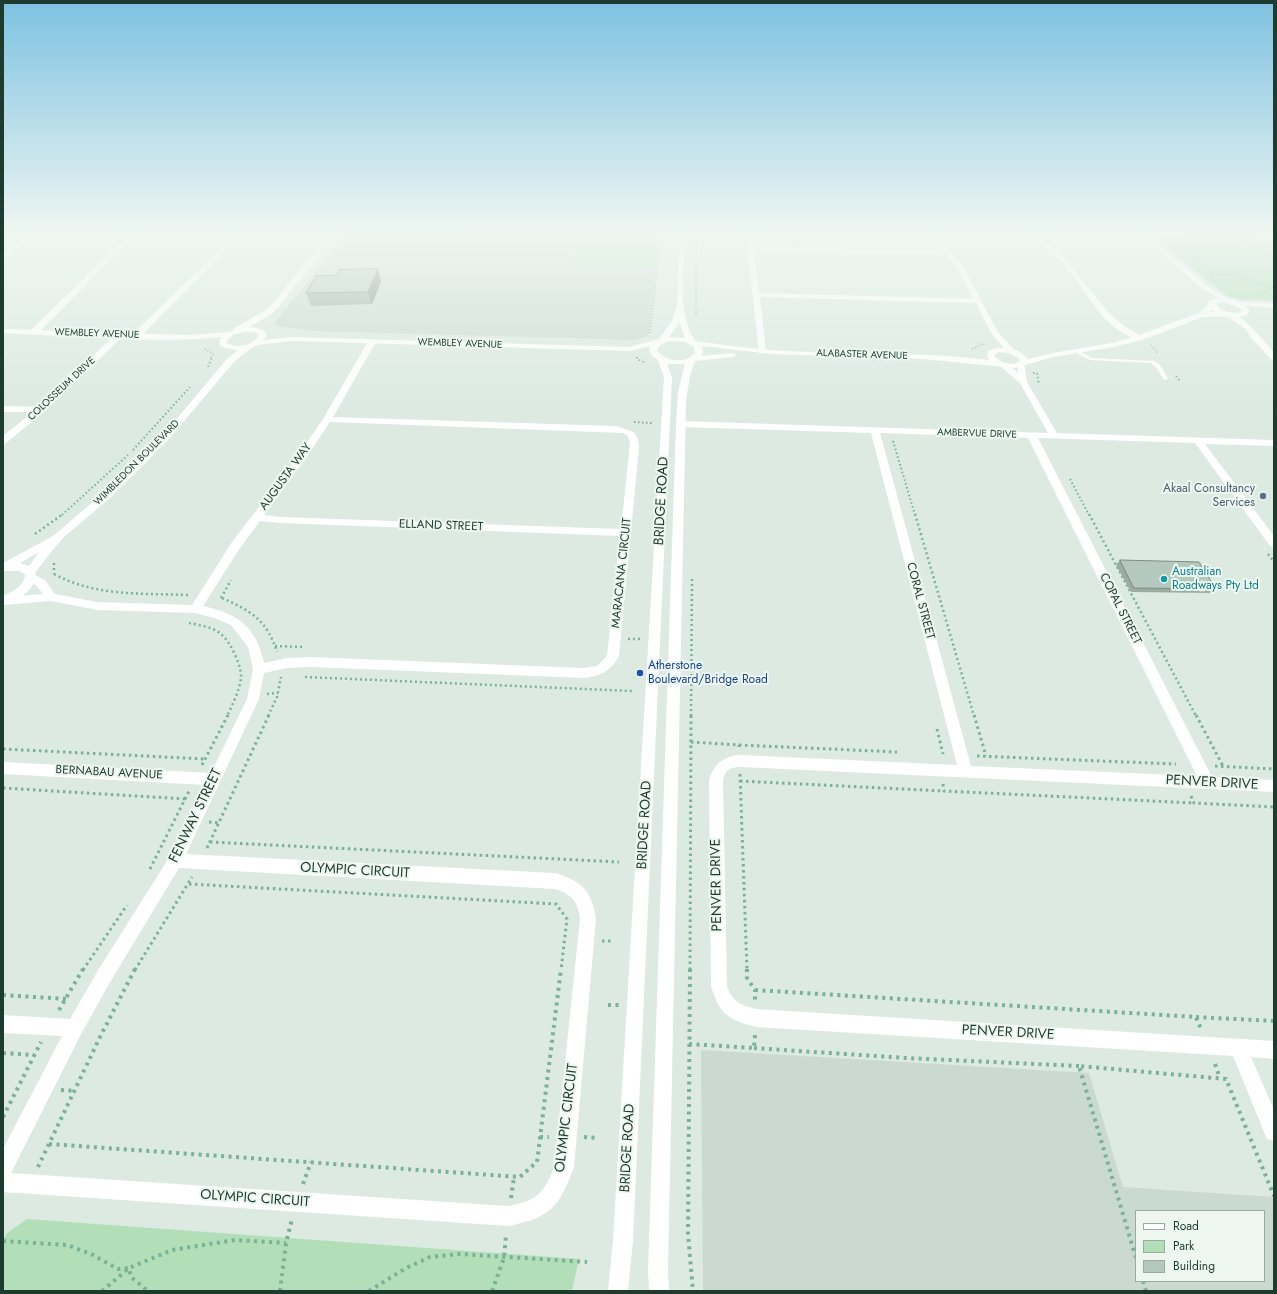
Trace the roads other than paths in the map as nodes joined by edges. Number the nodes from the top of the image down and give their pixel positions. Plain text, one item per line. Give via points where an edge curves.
1 (72, 294) edge
2 (178, 294) edge
3 (283, 294) edge
4 (680, 294) edge
5 (975, 294) edge
6 (1090, 294) edge
7 (1208, 294) edge
8 (1218, 294) edge
9 (756, 295) joint
10 (978, 301) junction
11 (1233, 302) junction
12 (680, 303) junction
13 (1212, 304) junction
14 (1270, 306) edge
15 (1245, 312) junction
16 (267, 313) junction
17 (1228, 314) junction
18 (1202, 315) junction
19 (1249, 328) junction
20 (3, 331) edge
21 (34, 332) junction
22 (233, 332) junction
23 (261, 332) junction
24 (995, 333) junction
25 (120, 335) junction
26 (136, 336) junction
27 (191, 337) junction
28 (1139, 338) junction
29 (291, 339) junction
30 (372, 342) junction
31 (660, 342) junction
32 (257, 343) junction
33 (694, 343) junction
34 (225, 345) junction
35 (247, 347) junction
36 (629, 349) junction
37 (762, 352) junction
38 (993, 352) junction
39 (1014, 352) junction
40 (1078, 352) junction
41 (1053, 355) junction
42 (1274, 357) edge
43 (660, 358) junction
44 (961, 358) junction
45 (692, 360) junction
46 (1022, 363) junction
47 (1001, 364) junction
48 (224, 368) junction
49 (1166, 379) dead end
50 (1023, 382) junction
51 (3, 409) edge
52 (41, 410) junction
53 (327, 420) junction
54 (680, 424) junction
55 (875, 430) junction
56 (1032, 436) junction
57 (1054, 436) junction
58 (3, 441) edge
59 (1198, 441) junction
60 (1274, 443) edge
61 (257, 517) junction
62 (626, 533) junction
63 (60, 535) junction
64 (1274, 543) edge
65 (5, 567) edge
66 (31, 575) junction
67 (51, 597) junction
68 (4, 601) edge
69 (195, 609) junction
70 (259, 669) junction
71 (3, 768) edge
72 (966, 772) junction
73 (215, 778) junction
74 (1208, 783) junction
75 (1274, 786) edge
76 (175, 861) junction
77 (3, 1024) edge
78 (75, 1028) junction
79 (1238, 1047) junction
80 (1274, 1050) edge
81 (1274, 1132) edge
82 (3, 1169) edge
83 (3, 1182) edge
84 (618, 1291) edge
85 (659, 1291) edge

1 - 21 street
2 - 26 street
3 - 16 street
4 - 12 street
5 - 10 street
6 - 28 street via 1109,318
7 - 13 street
8 - 11 street
9 - 10 street
9 - 37 street
10 - 24 street
11 - 13 street via 1222,300
11 - 14 street
11 - 15 street via 1244,308
12 - 31 street via 676,321
12 - 33 street via 685,332
13 - 17 street via 1217,310
13 - 18 street
14 - 15 street
15 - 17 street
15 - 19 street
16 - 22 street
16 - 23 street
17 - 18 street
17 - 19 street
18 - 28 street
19 - 42 street
20 - 21 street, WEMBLEY AVENUE
21 - 25 street, WEMBLEY AVENUE
22 - 23 street, WEMBLEY AVENUE via 247,329
22 - 27 street, WEMBLEY AVENUE
22 - 34 street via 223,340
23 - 29 street, WEMBLEY AVENUE
23 - 32 street via 262,338
24 - 38 street
24 - 39 street
25 - 26 street, WEMBLEY AVENUE
25 - 52 street, COLOSSEUM DRIVE
26 - 27 street, WEMBLEY AVENUE
27 - 34 street, WEMBLEY AVENUE
28 - 40 street
29 - 30 street, WEMBLEY AVENUE
29 - 32 street, WEMBLEY AVENUE
30 - 36 street, WEMBLEY AVENUE
30 - 53 street, AUGUSTA WAY
31 - 33 street, WEMBLEY AVENUE via 674,339
31 - 36 street, WEMBLEY AVENUE
31 - 43 street via 653,349
32 - 35 street, WEMBLEY AVENUE
33 - 37 street, ALABASTER AVENUE
33 - 45 street, BRIDGE ROAD via 700,350
34 - 35 street, WEMBLEY AVENUE
34 - 48 street
35 - 48 street, WIMBLEDON BOULEVARD
36 - 43 street, WEMBLEY AVENUE
37 - 44 street, ALABASTER AVENUE
37 - 45 street, ALABASTER AVENUE
38 - 39 street, ALABASTER AVENUE
38 - 44 street, ALABASTER AVENUE
38 - 47 street via 990,355 992,359
39 - 41 street
39 - 46 street via 1022,356
40 - 41 street
40 - 49 lane via 1090,359 1152,362 1158,366
41 - 46 street
43 - 45 street, WEMBLEY AVENUE via 673,362
43 - 84 street, BRIDGE ROAD via 668,377 623,1240
44 - 47 street, ALABASTER AVENUE
45 - 54 street, BRIDGE ROAD via 683,383
46 - 47 street, ALABASTER AVENUE via 1013,366
46 - 50 street
47 - 50 street
48 - 63 street, WIMBLEDON BOULEVARD via 166,437 106,496
50 - 57 street
51 - 52 street
52 - 58 street, COLOSSEUM DRIVE
53 - 61 street, AUGUSTA WAY via 301,460
53 - 62 street, MARACANA CIRCUIT via 625,430 633,435 634,440
54 - 55 street, AMBERVUE DRIVE
54 - 85 street, BRIDGE ROAD
55 - 56 street, AMBERVUE DRIVE
55 - 72 street, CORAL STREET
56 - 57 street, AMBERVUE DRIVE
56 - 74 street, COPAL STREET
57 - 59 street, AMBERVUE DRIVE
59 - 60 street, AMBERVUE DRIVE
59 - 64 street
61 - 62 street, ELLAND STREET via 280,520
61 - 69 street, AUGUSTA WAY
62 - 70 street, MARACANA CIRCUIT via 613,656 603,669 584,674 311,662 287,663
63 - 65 street, WIMBLEDON BOULEVARD
63 - 66 street, WIMBLEDON BOULEVARD
65 - 66 street via 22,566
66 - 67 street via 41,583
66 - 68 street, WIMBLEDON BOULEVARD via 29,582 20,592
67 - 68 street, FENWAY STREET
67 - 69 street, FENWAY STREET via 97,606
69 - 70 street, FENWAY STREET via 217,614 235,622 254,646
70 - 73 street, FENWAY STREET via 254,699
71 - 73 street, BERNABAU AVENUE
72 - 74 street, PENVER DRIVE
72 - 79 street, PENVER DRIVE via 740,761 728,762 722,766 716,780 719,986 726,1005 734,1012 756,1018
73 - 76 street, FENWAY STREET
74 - 75 street, PENVER DRIVE
76 - 78 street, FENWAY STREET
76 - 83 street, OLYMPIC CIRCUIT via 555,881 569,885 580,894 586,905 588,919 564,1167 556,1189 544,1204 527,1213 508,1216
77 - 78 street
78 - 82 street, FENWAY STREET
79 - 80 street, PENVER DRIVE
79 - 81 street

